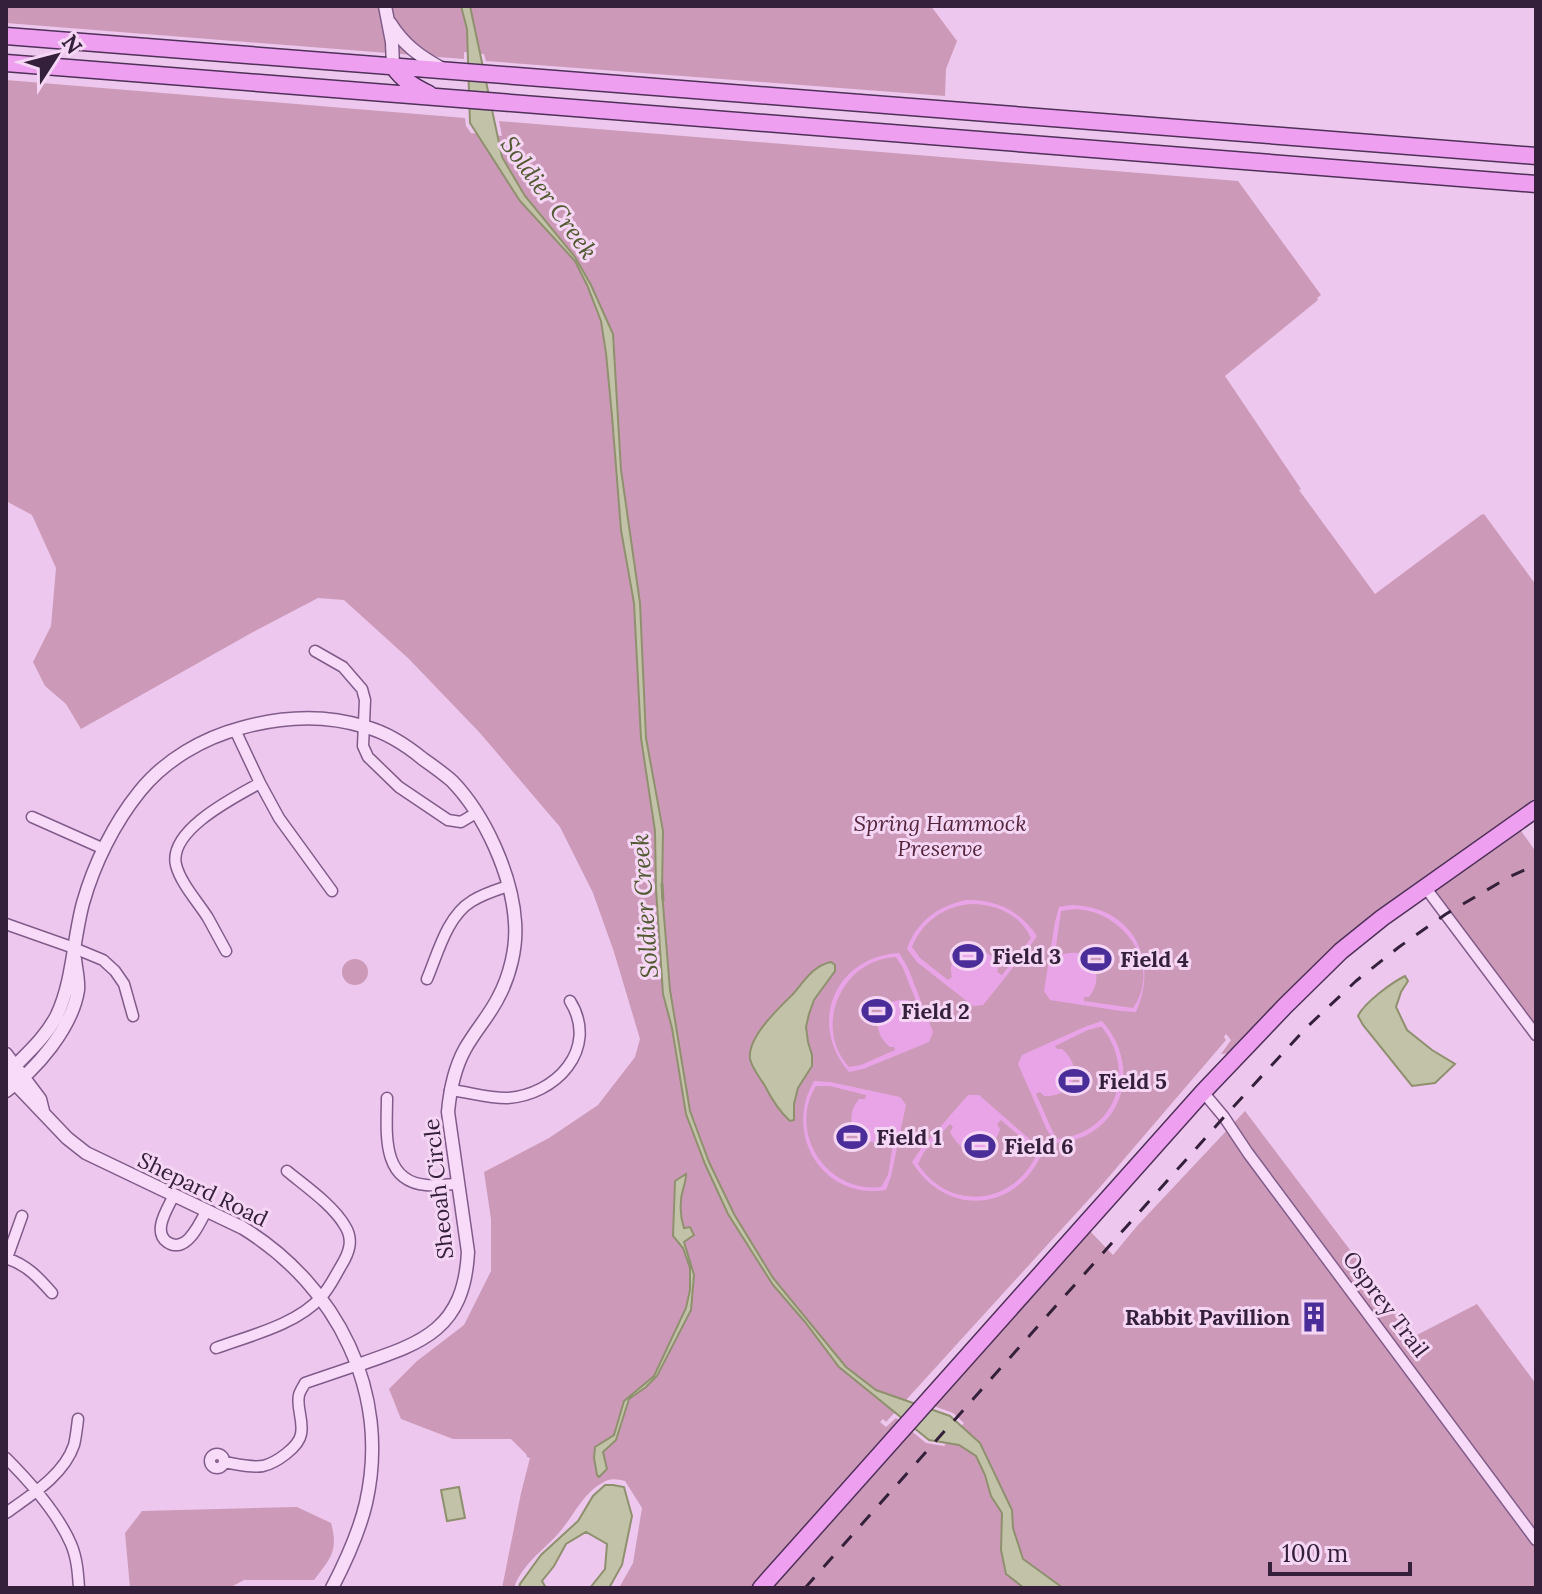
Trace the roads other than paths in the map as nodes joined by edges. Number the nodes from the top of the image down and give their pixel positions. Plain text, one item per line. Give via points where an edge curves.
1 (385, 6) edge
2 (390, 23) junction
3 (6, 36) edge
4 (6, 63) edge
5 (393, 66) junction
6 (452, 71) junction
7 (350, 91) junction
8 (434, 97) junction
9 (1536, 156) edge
10 (1536, 184) edge
11 (315, 651) dead end
12 (365, 726) junction
13 (235, 730) junction
14 (260, 783) junction
15 (1536, 809) edge
16 (476, 813) junction
17 (32, 817) dead end
18 (104, 849) junction
19 (508, 886) junction
20 (1425, 887) junction
21 (332, 891) dead end
22 (6, 924) edge
23 (74, 948) junction
24 (226, 951) dead end
25 (427, 979) dead end
26 (570, 1001) dead end
27 (133, 1016) dead end
28 (1536, 1035) edge
29 (6, 1054) edge
30 (11, 1077) edge
31 (450, 1090) junction
32 (1203, 1092) junction
33 (387, 1098) dead end
34 (287, 1171) dead end
35 (457, 1184) junction
36 (174, 1195) junction
37 (207, 1210) junction
38 (22, 1216) dead end
39 (7, 1258) edge
40 (52, 1293) dead end
41 (322, 1297) junction
42 (216, 1348) dead end
43 (358, 1365) junction
44 (78, 1419) dead end
45 (6, 1458) edge
46 (224, 1462) dead end
47 (35, 1491) junction
48 (6, 1513) edge
49 (1536, 1540) edge
50 (79, 1588) edge
51 (332, 1588) edge
52 (761, 1588) edge

1 - 2 street
2 - 5 street
2 - 6 street via 418,55
3 - 5 main road
4 - 7 main road
5 - 6 main road
5 - 7 main road via 376,83
5 - 8 main road
6 - 9 main road
7 - 8 main road
8 - 10 main road
11 - 12 street via 343,667 362,689
12 - 13 street, Sheoah Circle via 316,717
12 - 16 street, Sheoah Circle via 389,735 450,780
12 - 16 street via 365,752 399,787 448,820 461,822
13 - 14 street
13 - 18 street, Sheoah Circle via 213,736 157,774 125,811
14 - 21 street
14 - 24 street via 207,815 175,854 179,874
15 - 20 main road
16 - 19 street, Sheoah Circle via 495,846
17 - 18 street
18 - 23 street, Sheoah Circle via 83,902
19 - 25 street via 469,902 459,912
19 - 31 street, Sheoah Circle via 515,921 509,969 499,997 465,1050
20 - 28 street
20 - 32 main road via 1341,951
22 - 23 street
23 - 27 street via 115,971
23 - 30 street, Sheoah Circle via 57,1015
26 - 31 street via 581,1038 556,1079 504,1098
29 - 30 street, Shepard Road
30 - 36 street, Shepard Road via 40,1099 44,1114 86,1153
31 - 35 street, Sheoah Circle
32 - 49 street, Osprey Trail
32 - 52 main road
33 - 35 street via 387,1146 396,1168 425,1185
34 - 41 street via 347,1228 348,1253
35 - 43 street, Sheoah Circle via 468,1252 460,1299 419,1342
36 - 37 street, Shepard Road
36 - 37 street via 161,1232 170,1244 178,1246 191,1236
37 - 41 street, Shepard Road via 266,1242
38 - 39 street
39 - 40 street via 36,1274
41 - 42 street via 290,1320
41 - 43 street, Shepard Road
43 - 46 street via 305,1383 298,1397 301,1436 279,1458 264,1466
43 - 51 street, Shepard Road via 371,1432 366,1500
44 - 47 street via 66,1461
45 - 47 street
47 - 48 street
47 - 50 street via 71,1545

